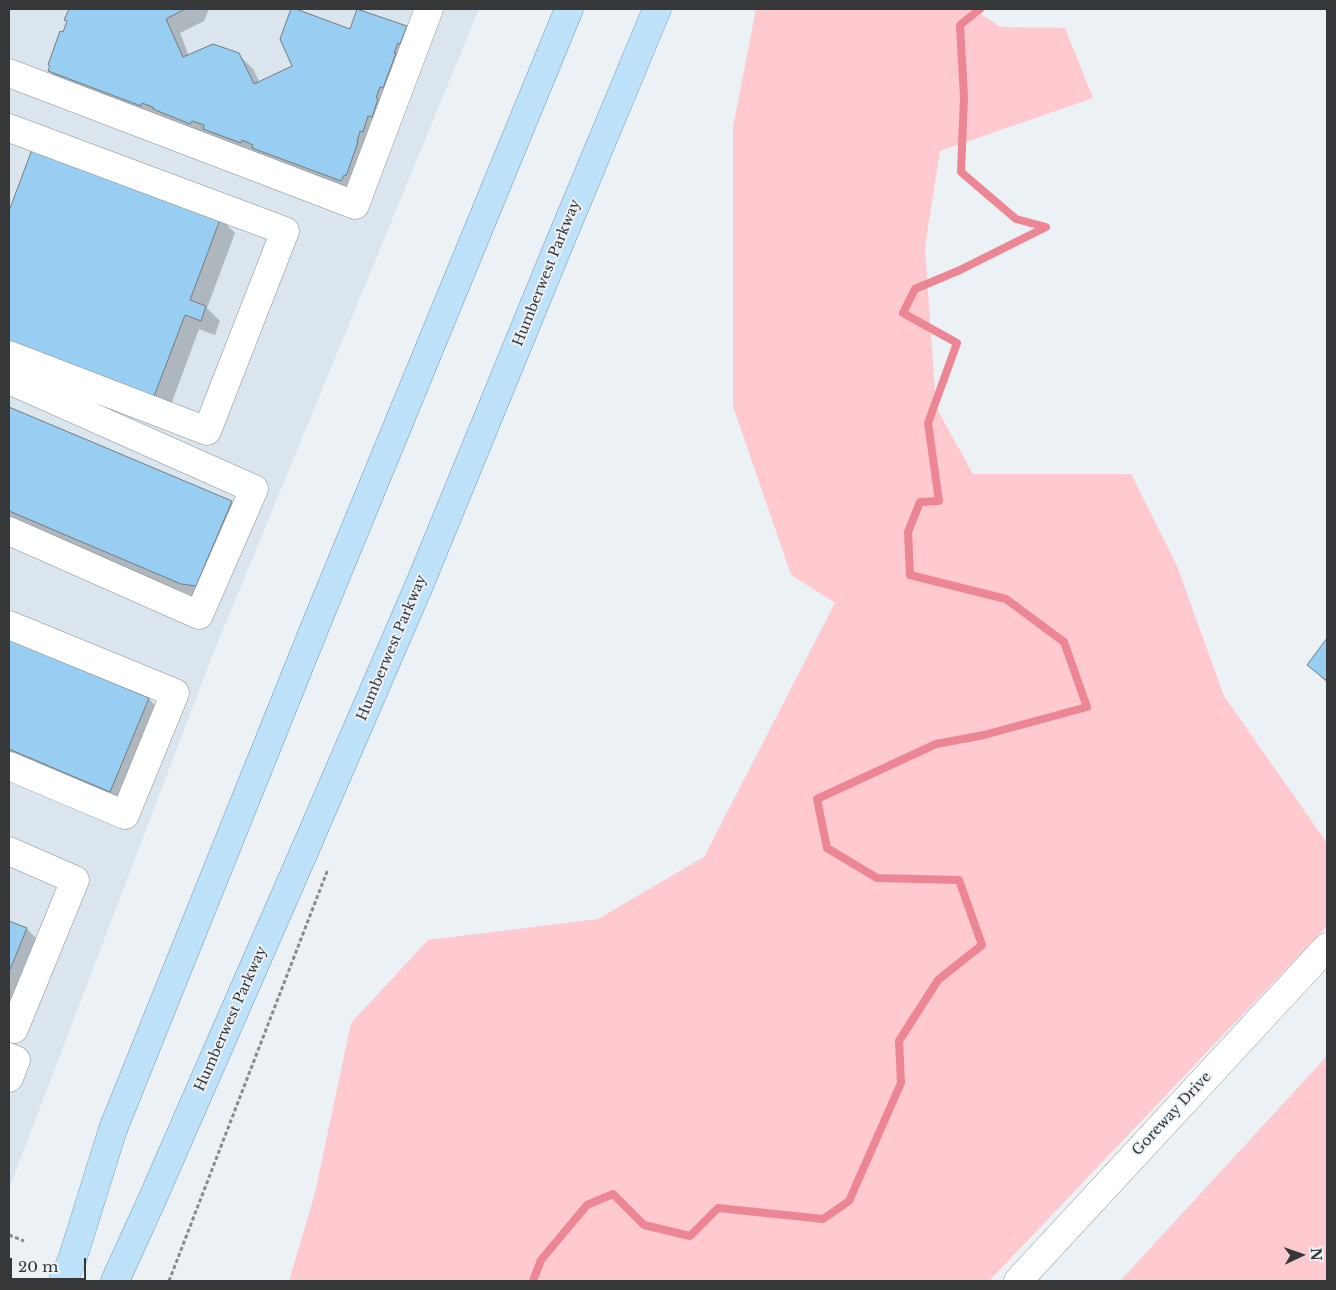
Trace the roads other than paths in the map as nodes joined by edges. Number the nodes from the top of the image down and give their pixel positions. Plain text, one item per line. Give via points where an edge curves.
1 (570, 9) edge
2 (657, 9) edge
3 (424, 10) edge
4 (9, 73) edge
5 (9, 128) edge
6 (9, 355) edge
7 (9, 380) edge
8 (9, 530) edge
9 (9, 625) edge
10 (9, 766) edge
11 (9, 851) edge
12 (1327, 947) edge
13 (9, 1027) edge
14 (9, 1057) edge
15 (9, 1078) edge
16 (63, 1281) edge
17 (115, 1281) edge
18 (1018, 1281) edge

1 - 16 main road via 319,617 117,1119
2 - 17 main road, Humberwest Parkway via 421,581
3 - 4 street via 355,205
5 - 6 street via 285,231 207,432
7 - 8 street via 254,489 199,615
9 - 10 street via 175,693 125,815
11 - 13 street via 75,880 14,1029
12 - 18 street, Goreway Drive
14 - 15 street via 16,1060

